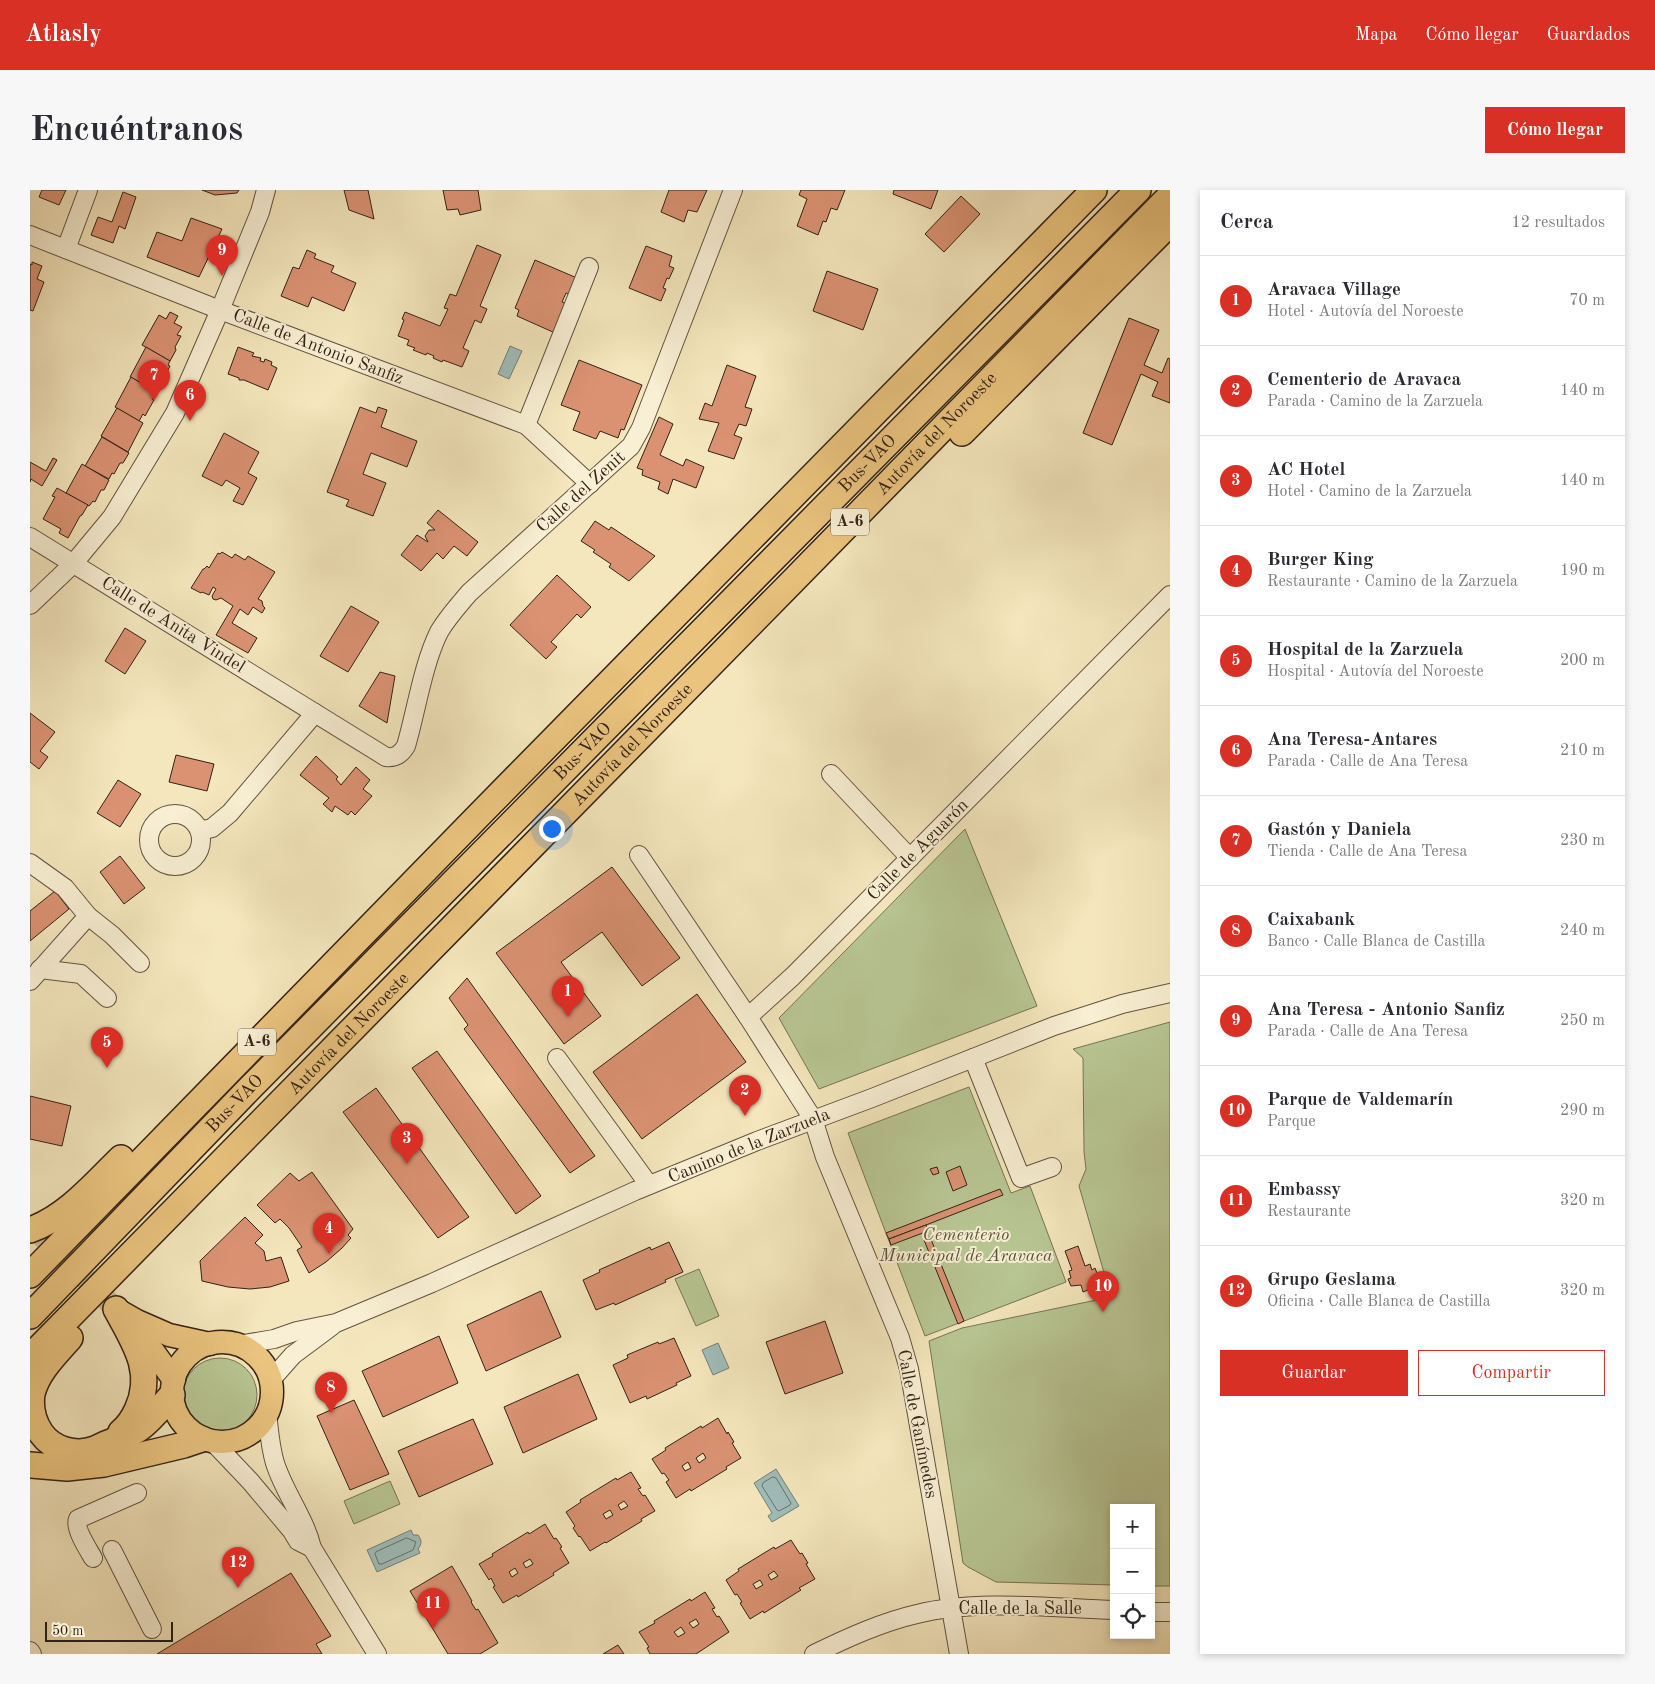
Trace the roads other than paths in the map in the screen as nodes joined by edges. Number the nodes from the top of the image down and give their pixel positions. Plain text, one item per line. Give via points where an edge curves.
1 (88, 190) edge
2 (266, 190) edge
3 (733, 190) edge
4 (1075, 190) edge
5 (1094, 190) edge
6 (1138, 190) edge
7 (1170, 196) edge
8 (1170, 223) edge
9 (30, 235) edge
10 (66, 248) junction
11 (589, 267) dead end
12 (220, 310) junction
13 (974, 311) junction
14 (526, 426) junction
15 (590, 484) junction
16 (30, 537) edge
17 (73, 564) junction
18 (1170, 594) edge
19 (30, 605) edge
20 (315, 713) junction
21 (386, 757) joint
22 (831, 774) dead end
23 (484, 810) junction
24 (200, 831) dead end
25 (530, 848) junction
26 (639, 855) dead end
27 (910, 858) junction
28 (30, 862) edge
29 (88, 916) junction
30 (140, 963) dead end
31 (40, 969) edge
32 (1170, 993) edge
33 (107, 998) dead end
34 (748, 1017) junction
35 (347, 1036) junction
36 (558, 1058) dead end
37 (973, 1058) junction
38 (814, 1119) junction
39 (1052, 1167) dead end
40 (649, 1185) junction
41 (30, 1230) edge
42 (30, 1275) edge
43 (116, 1309) junction
44 (30, 1316) edge
45 (336, 1323) junction
46 (210, 1344) junction
47 (238, 1345) junction
48 (30, 1357) edge
49 (270, 1381) junction
50 (173, 1388) junction
51 (267, 1413) junction
52 (207, 1440) junction
53 (110, 1442) junction
54 (30, 1466) edge
55 (137, 1493) dead end
56 (312, 1548) junction
57 (112, 1550) dead end
58 (93, 1558) dead end
59 (950, 1609) junction
60 (1110, 1610) edge
61 (1155, 1612) edge
62 (1170, 1612) edge
63 (152, 1629) dead end
64 (30, 1651) edge
65 (32, 1654) edge
66 (377, 1654) edge
67 (814, 1654) edge
68 (959, 1654) edge

1 - 10 street
2 - 12 street
3 - 15 street, Calle del Zenit via 642,428 631,446
4 - 13 highway via 986,283
5 - 13 highway, A-6
6 - 44 highway, Bus-VAO via 251,1087
7 - 25 highway, Autovía del Noroeste / A-6
8 - 25 highway via 608,790
9 - 10 street, Calle de Antonio Sanfiz
10 - 12 street, Calle de Antonio Sanfiz
11 - 14 street
12 - 14 street, Calle de Antonio Sanfiz
12 - 17 street via 175,412 112,517
13 - 23 highway, A-6
14 - 15 street, Calle de Antonio Sanfiz
15 - 21 street, Calle del Zenit via 469,593 453,612 439,632 430,654 406,746 400,755
16 - 17 street, Calle de Anita Vindel
17 - 19 street
17 - 20 street, Calle de Anita Vindel
18 - 27 street, Calle de Aguarón
20 - 21 street, Calle de Anita Vindel
20 - 24 street via 230,813 212,828
22 - 27 street
23 - 41 highway via 284,996 86,1192 58,1216
23 - 42 highway, A-6
25 - 35 highway, Autovía del Noroeste / A-6
26 - 34 street
27 - 34 street, Calle de Aguarón
28 - 29 street via 65,888
29 - 30 street
29 - 31 street
31 - 33 street via 81,974
32 - 37 street, Camino de la Zarzuela via 1122,1004 1054,1026
34 - 38 street
35 - 48 highway, Autovía del Noroeste / A-6
35 - 53 highway via 320,1079 71,1338 39,1379 30,1405 32,1417 44,1437 64,1450 74,1452 95,1449
36 - 40 street
37 - 38 street, Camino de la Zarzuela
37 - 39 street via 1021,1178
38 - 40 street, Camino de la Zarzuela
38 - 59 street, Calle de Ganímedes via 825,1157 900,1338 909,1369
40 - 45 street, Camino de la Zarzuela
43 - 46 main road via 169,1335
43 - 50 main road via 153,1351
43 - 53 highway via 138,1351 143,1366 144,1391 133,1418
45 - 47 street, Camino de la Zarzuela
45 - 49 street, Camino de la Zarzuela via 293,1355
46 - 47 main road
46 - 50 main road via 187,1357 179,1368
47 - 49 main road via 259,1359
49 - 51 main road via 271,1403
50 - 52 main road via 174,1406 184,1426
50 - 53 highway via 139,1429
51 - 52 main road via 260,1424 239,1440
51 - 56 street via 275,1463
52 - 54 highway via 104,1464 67,1468
52 - 56 street via 256,1488 298,1541
55 - 58 street via 78,1519 76,1523
56 - 66 street
57 - 63 street
59 - 60 street, Calle de la Salle via 984,1606
59 - 67 street, Calle de la Salle via 917,1614 886,1624
59 - 68 street, Calle de Ganímedes
61 - 62 street
64 - 65 street

